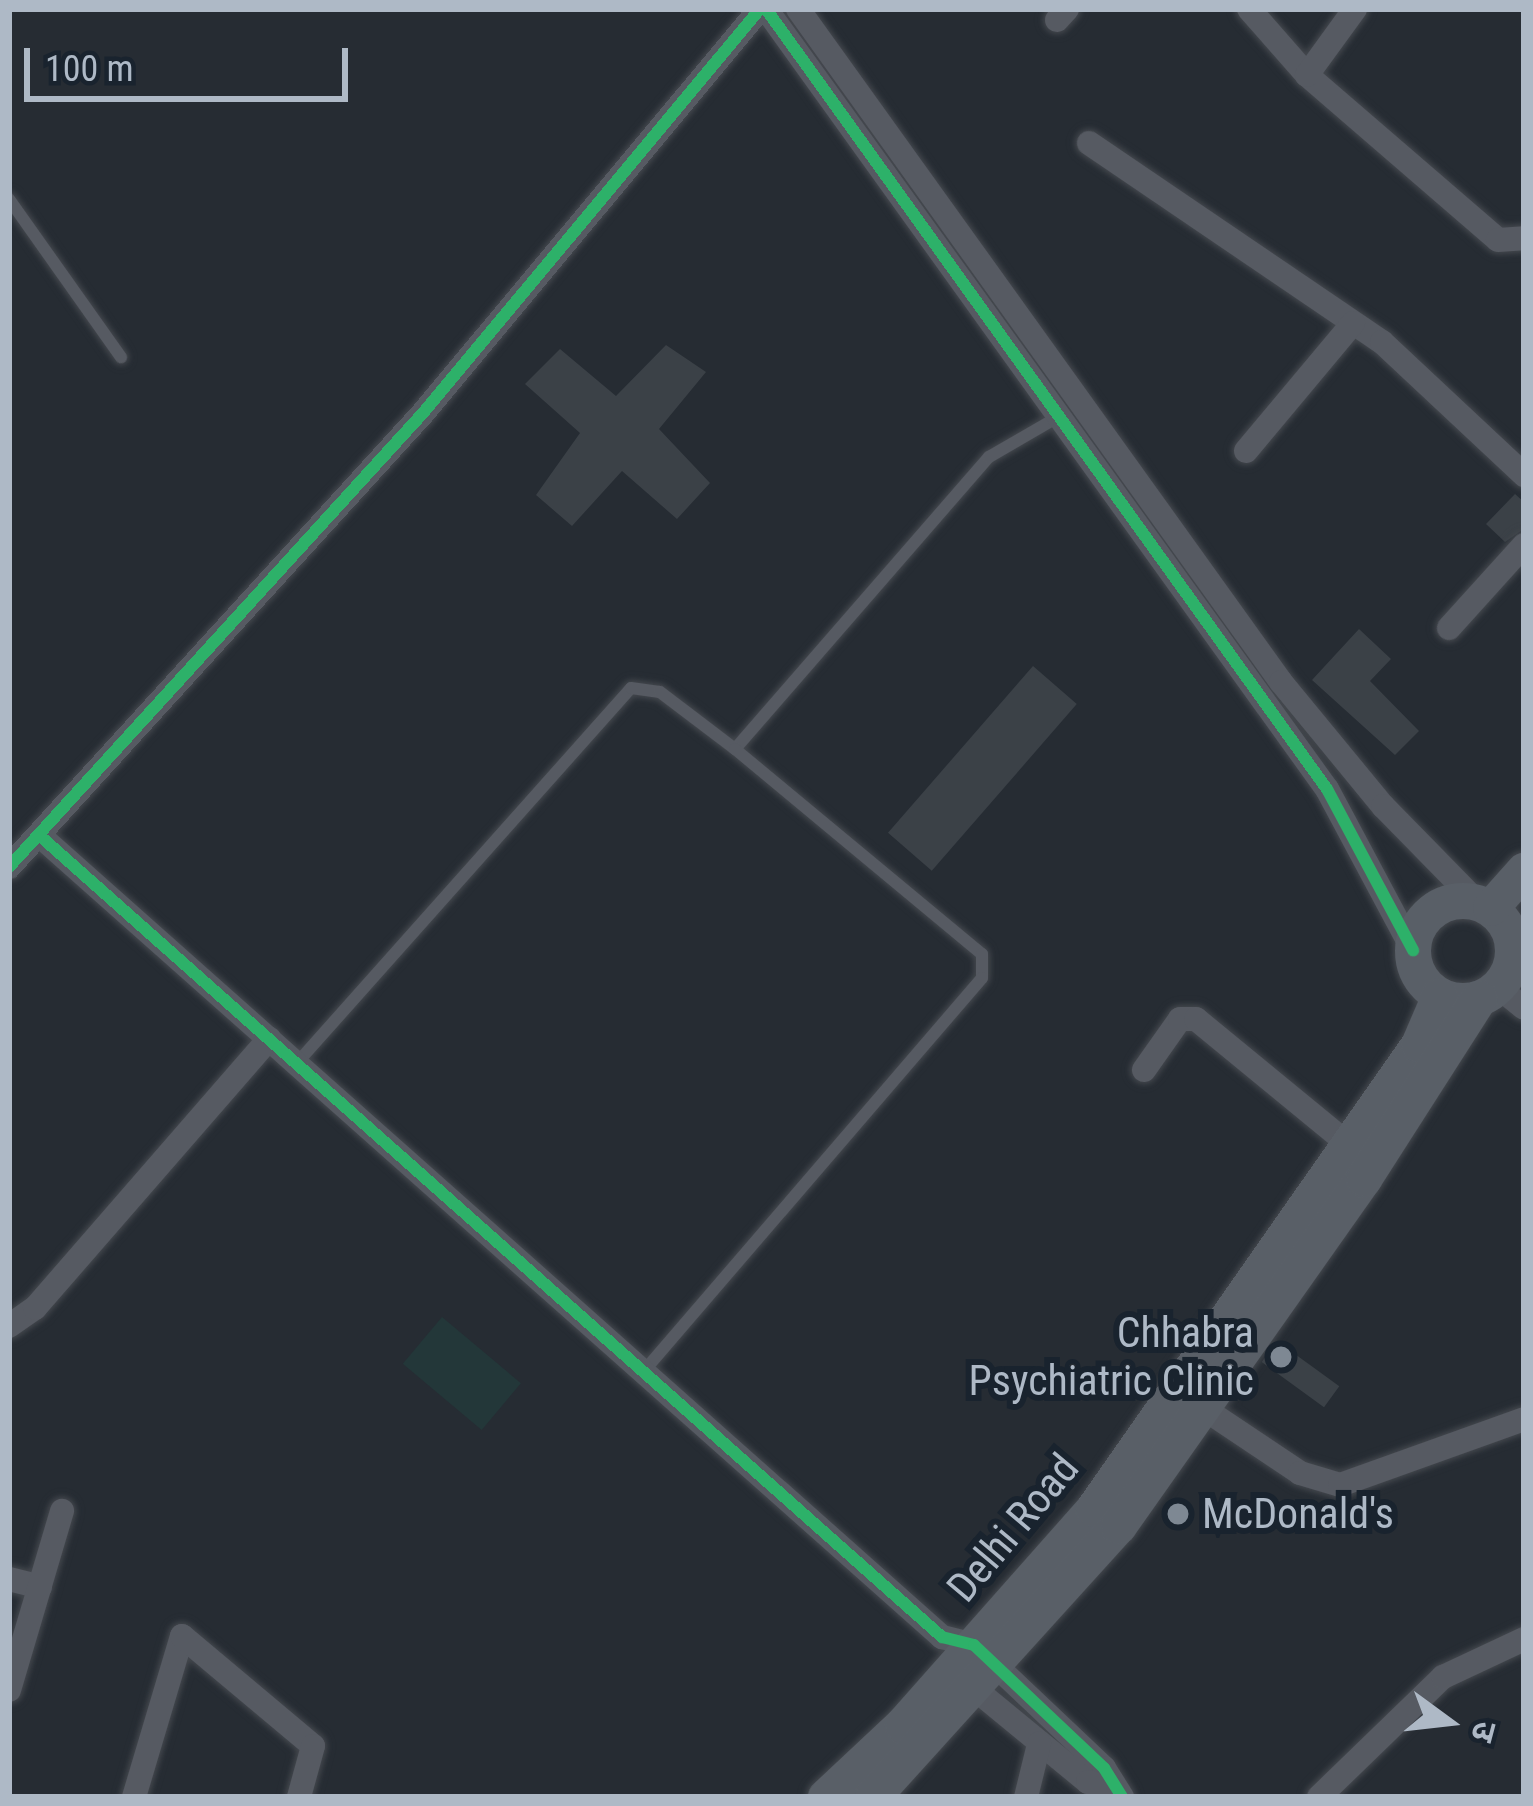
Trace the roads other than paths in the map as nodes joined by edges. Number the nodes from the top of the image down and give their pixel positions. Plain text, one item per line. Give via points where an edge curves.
1 (763, 9) edge
2 (798, 9) edge
3 (1249, 9) edge
4 (1355, 9) edge
5 (1307, 75) junction
6 (1089, 143) dead end
7 (921, 182) junction
8 (9, 199) edge
9 (902, 201) junction
10 (1524, 238) edge
11 (1353, 323) junction
12 (121, 357) dead end
13 (1058, 417) junction
14 (1246, 451) dead end
15 (1524, 475) edge
16 (1524, 544) edge
17 (1448, 628) dead end
18 (735, 749) junction
19 (39, 835) junction
20 (9, 867) edge
21 (1524, 872) edge
22 (1484, 905) junction
23 (1519, 944) edge
24 (1413, 950) junction
25 (1440, 996) junction
26 (1500, 998) edge
27 (269, 1039) junction
28 (297, 1064) junction
29 (1144, 1070) dead end
30 (1347, 1143) junction
31 (9, 1326) edge
32 (644, 1371) junction
33 (1203, 1408) junction
34 (1524, 1419) edge
35 (62, 1511) dead end
36 (9, 1579) edge
37 (40, 1587) junction
38 (1524, 1640) edge
39 (967, 1661) junction
40 (9, 1690) edge
41 (1039, 1744) junction
42 (1117, 1792) edge
43 (134, 1797) edge
44 (299, 1797) edge
45 (826, 1797) edge
46 (873, 1797) edge
47 (1026, 1797) edge
48 (1319, 1797) edge

1 - 9 street
1 - 19 street via 423,413
2 - 7 street
3 - 5 street
4 - 5 street
5 - 10 street via 1498,240
6 - 11 street
7 - 9 street
7 - 22 street via 1281,682 1370,791
8 - 12 lane
9 - 13 street
11 - 14 street
11 - 15 street
13 - 18 lane via 989,457
13 - 24 street via 1327,789
16 - 17 street
18 - 28 lane via 660,692 631,688 615,697
18 - 32 lane via 982,955 984,972
19 - 20 street
19 - 27 street
21 - 22 main road
22 - 23 main road
22 - 24 main road via 1434,910
23 - 26 main road
24 - 25 main road via 1422,980
25 - 26 main road
25 - 30 main road, Delhi Road via 1419,1045
26 - 33 main road, Delhi Road
27 - 28 street
27 - 31 street via 35,1308
28 - 32 street
29 - 30 street via 1180,1019 1196,1019
30 - 39 main road, Delhi Road via 1094,1509
32 - 39 street
33 - 34 street via 1300,1473 1340,1485
33 - 39 main road, Delhi Road via 1119,1526
35 - 37 street
36 - 37 street
37 - 40 street
38 - 48 street via 1443,1677
39 - 41 street
39 - 42 street via 1104,1768
39 - 45 main road, Delhi Road
39 - 46 main road, Delhi Road
41 - 42 street via 1088,1782
41 - 47 street
43 - 44 street via 182,1636 314,1746

